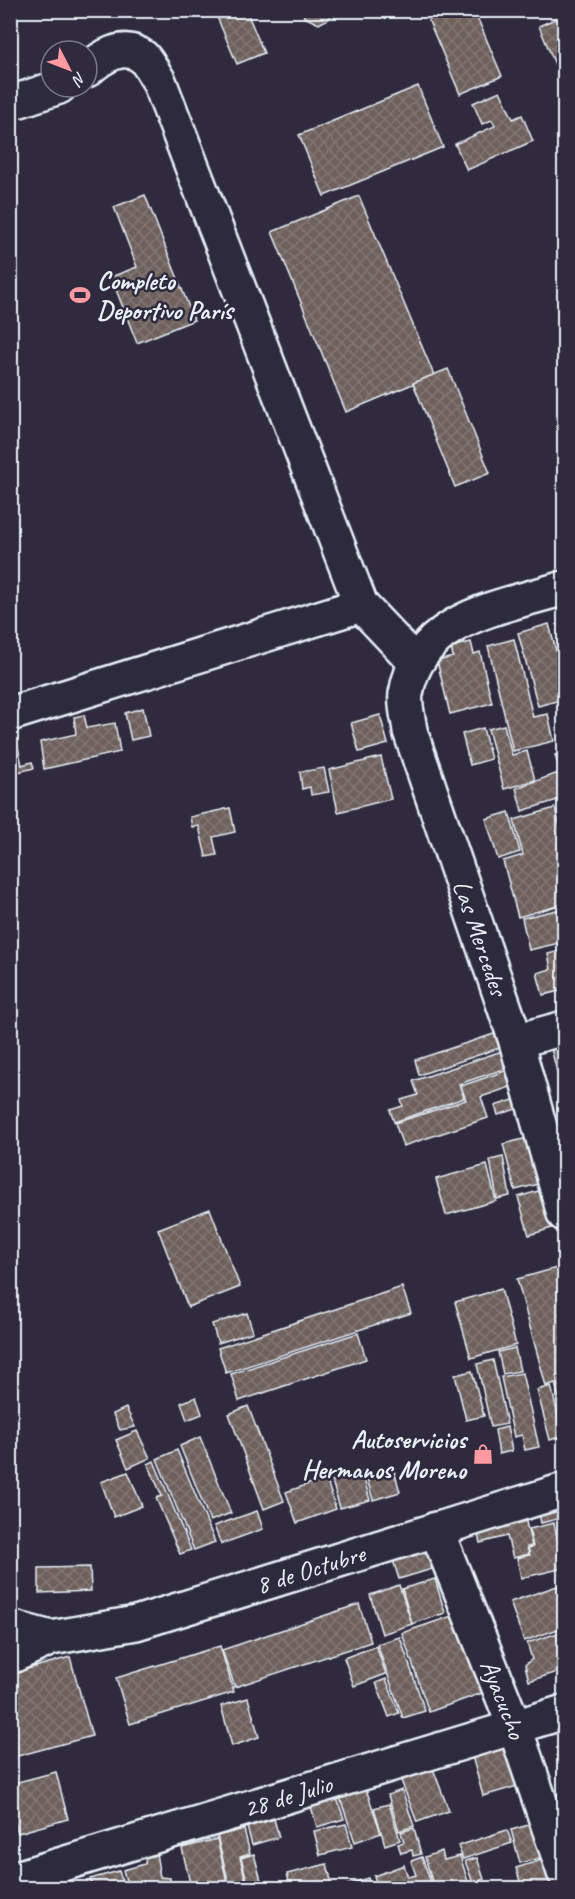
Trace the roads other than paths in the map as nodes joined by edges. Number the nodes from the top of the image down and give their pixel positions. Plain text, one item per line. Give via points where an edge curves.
1 (99, 61) edge
2 (39, 94) edge
3 (10, 100) edge
4 (564, 588) edge
5 (361, 605) junction
6 (415, 662) junction
7 (10, 714) edge
8 (564, 1028) edge
9 (516, 1041) junction
10 (564, 1214) edge
11 (564, 1490) edge
12 (436, 1529) junction
13 (10, 1627) edge
14 (51, 1638) junction
15 (10, 1657) edge
16 (564, 1712) edge
17 (515, 1728) junction
18 (564, 1872) edge
19 (10, 1880) edge

1 - 5 street via 108,54 130,51 143,57 159,81
2 - 3 street
4 - 6 street via 465,618 437,637
5 - 6 street
5 - 7 street
6 - 9 street, Las Mercedes via 405,696 410,731
8 - 9 street
9 - 10 street, Las Mercedes
11 - 12 street, 8 de Octubre
12 - 14 street, 8 de Octubre via 136,1623
12 - 17 street, Ayacucho
13 - 14 street, 8 de Octubre
14 - 15 street, 8 de Octubre
16 - 17 street, 28 de Julio
17 - 18 street, Ayacucho
17 - 19 street, 28 de Julio

